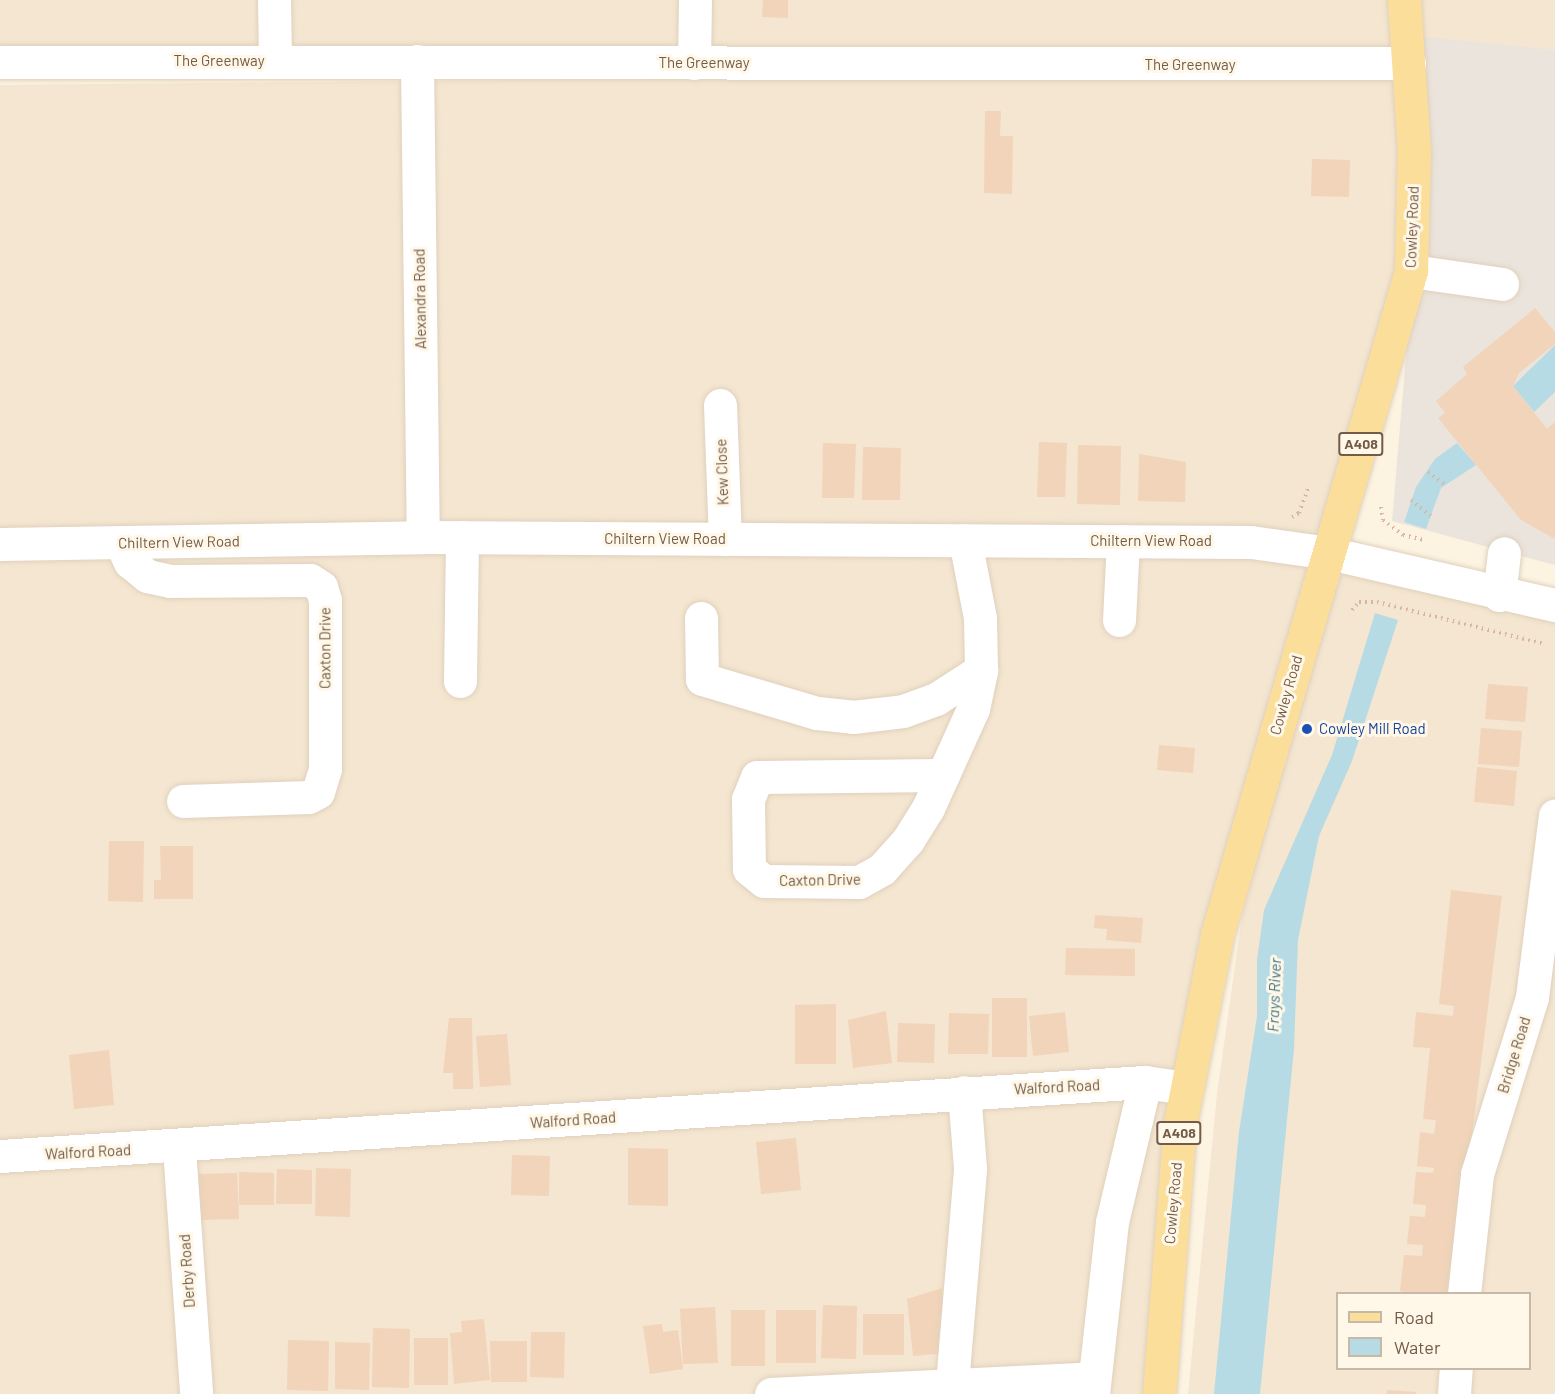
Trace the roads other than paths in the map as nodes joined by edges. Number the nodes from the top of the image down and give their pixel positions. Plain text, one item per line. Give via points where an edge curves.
1 (274, 0) edge
2 (695, 0) edge
3 (1404, 0) edge
4 (275, 60) junction
5 (417, 61) junction
6 (0, 62) edge
7 (694, 63) junction
8 (1409, 63) junction
9 (1411, 271) junction
10 (1502, 284) dead end
11 (720, 405) dead end
12 (423, 537) junction
13 (462, 537) junction
14 (725, 539) junction
15 (965, 540) junction
16 (1123, 541) junction
17 (121, 543) junction
18 (0, 544) edge
19 (1329, 553) junction
20 (1504, 553) dead end
21 (1499, 595) junction
22 (1555, 605) edge
23 (701, 618) dead end
24 (1119, 620) dead end
25 (981, 670) junction
26 (460, 681) dead end
27 (943, 775) junction
28 (183, 801) dead end
29 (1555, 815) edge
30 (1544, 999) edge
31 (1145, 1082) junction
32 (1185, 1088) junction
33 (964, 1092) junction
34 (179, 1148) junction
35 (0, 1156) edge
36 (1464, 1292) edge
37 (1456, 1370) edge
38 (952, 1384) junction
39 (1093, 1386) edge
40 (196, 1394) edge
41 (771, 1394) edge
42 (1159, 1394) edge
43 (1454, 1394) edge

1 - 4 street
2 - 7 street
3 - 8 main road, Cowley Road / A408
4 - 5 street, The Greenway
4 - 6 street, The Greenway
5 - 7 street, The Greenway
5 - 12 street, Alexandra Road
7 - 8 street, The Greenway
8 - 9 main road, Cowley Road / A408 via 1414,151
9 - 10 street
9 - 19 main road, Cowley Road / A408
11 - 14 street, Kew Close
12 - 13 street, Chiltern View Road
12 - 17 street, Chiltern View Road
13 - 14 street, Chiltern View Road
13 - 26 street
14 - 15 street, Chiltern View Road
15 - 16 street, Chiltern View Road
15 - 25 street, Caxton Drive via 980,618
16 - 19 street, Chiltern View Road via 1251,542
16 - 24 street
17 - 18 street, Chiltern View Road
17 - 28 street, Caxton Drive via 130,562 147,576 170,581 310,580 321,587 325,600 325,769 318,792 308,797
19 - 21 street
19 - 32 main road, Cowley Road / A408 via 1217,935
20 - 21 street
21 - 22 street
23 - 25 street via 702,679 817,713 853,717 903,711 936,699
25 - 27 street, Caxton Drive via 973,709
27 - 27 street, Caxton Drive via 908,840 864,881 764,881 749,869 748,799 758,777
29 - 30 street, Bridge Road
30 - 36 street, Bridge Road via 1478,1174
31 - 32 street, Walford Road
31 - 33 street, Walford Road
31 - 39 street via 1112,1222
32 - 42 main road, Cowley Road / A408
33 - 34 street, Walford Road
33 - 38 street via 970,1168
34 - 35 street, Walford Road
34 - 40 street, Derby Road
37 - 43 street
38 - 39 street
38 - 41 street

